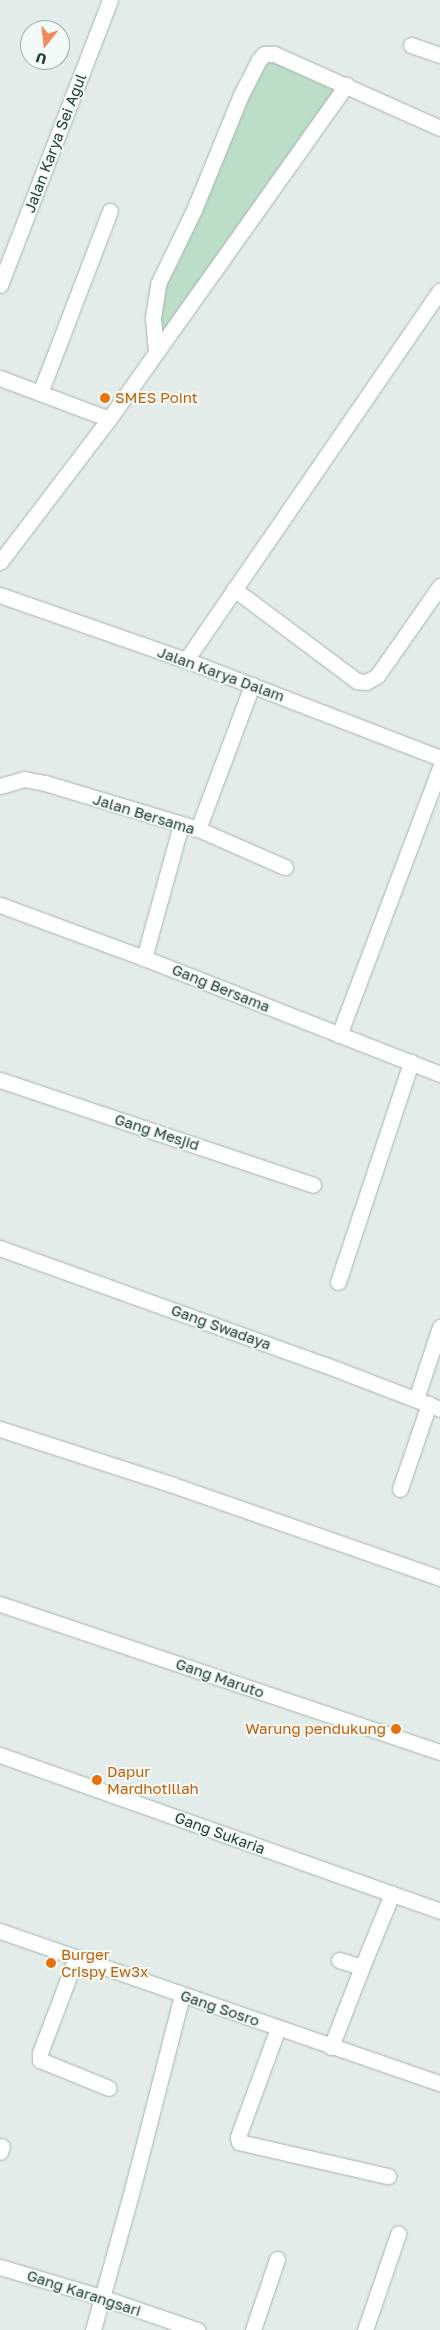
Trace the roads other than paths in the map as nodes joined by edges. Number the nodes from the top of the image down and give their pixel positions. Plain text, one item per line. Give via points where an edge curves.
1 (110, 0) edge
2 (411, 45) dead end
3 (440, 55) edge
4 (346, 85) junction
5 (440, 128) edge
6 (110, 211) dead end
7 (0, 285) edge
8 (440, 291) edge
9 (156, 352) junction
10 (0, 378) edge
11 (40, 393) junction
12 (109, 419) junction
13 (0, 562) edge
14 (440, 586) edge
15 (234, 588) junction
16 (0, 595) edge
17 (186, 660) junction
18 (252, 685) junction
19 (440, 758) edge
20 (440, 768) edge
21 (0, 786) edge
22 (181, 824) junction
23 (198, 829) junction
24 (285, 867) dead end
25 (0, 905) edge
26 (144, 958) junction
27 (339, 1035) junction
28 (411, 1062) junction
29 (440, 1074) edge
30 (0, 1080) edge
31 (313, 1184) dead end
32 (0, 1248) edge
33 (338, 1282) dead end
34 (440, 1327) edge
35 (428, 1404) edge
36 (0, 1429) edge
37 (400, 1490) dead end
38 (440, 1578) edge
39 (0, 1604) edge
40 (440, 1752) edge
41 (0, 1755) edge
42 (392, 1894) junction
43 (440, 1911) edge
44 (0, 1931) edge
45 (76, 1958) junction
46 (339, 1960) dead end
47 (362, 1967) junction
48 (182, 1995) junction
49 (278, 2028) junction
50 (331, 2046) junction
51 (440, 2083) edge
52 (109, 2088) dead end
53 (388, 2176) dead end
54 (398, 2234) dead end
55 (276, 2259) dead end
56 (0, 2267) edge
57 (102, 2297) junction
58 (93, 2330) edge
59 (197, 2330) edge
60 (253, 2330) edge
61 (365, 2330) edge

1 - 7 street, Jalan Karya Sei Agul
2 - 3 street
4 - 5 street
4 - 9 street
4 - 9 street via 274,54 264,54 258,61 194,210 158,284 153,317
6 - 11 street
8 - 15 street
9 - 12 street
10 - 11 street
11 - 12 street
12 - 13 street
14 - 15 street via 377,676 366,682 357,681
15 - 17 street
16 - 17 street, Jalan Karya Dalam
17 - 18 street, Jalan Karya Dalam
18 - 19 street, Jalan Karya Dalam
18 - 23 street
20 - 27 street
21 - 22 street, Jalan Bersama via 24,779
22 - 23 street, Jalan Bersama
22 - 26 street
23 - 24 street, Jalan Bersama
25 - 26 street, Gang Bersama
26 - 27 street, Gang Bersama
27 - 28 street, Gang Bersama
28 - 29 street, Gang Bersama
28 - 33 street
30 - 31 street, Gang Mesjid
32 - 35 street, Gang Swadaya
34 - 35 street
35 - 37 street
36 - 38 street
39 - 40 street, Gang Maruto
41 - 42 street, Gang Sukaria
42 - 43 street, Gang Sukaria
42 - 47 street
44 - 45 street, Gang Sosro
45 - 48 street, Gang Sosro
45 - 52 street via 40,2060
46 - 47 street
47 - 50 street
48 - 49 street, Gang Sosro
48 - 57 street
49 - 50 street, Gang Sosro
49 - 53 street via 238,2142
50 - 51 street, Gang Sosro
54 - 61 street
55 - 60 street
56 - 57 street, Gang Karangsari
57 - 58 street
57 - 59 street, Gang Karangsari

